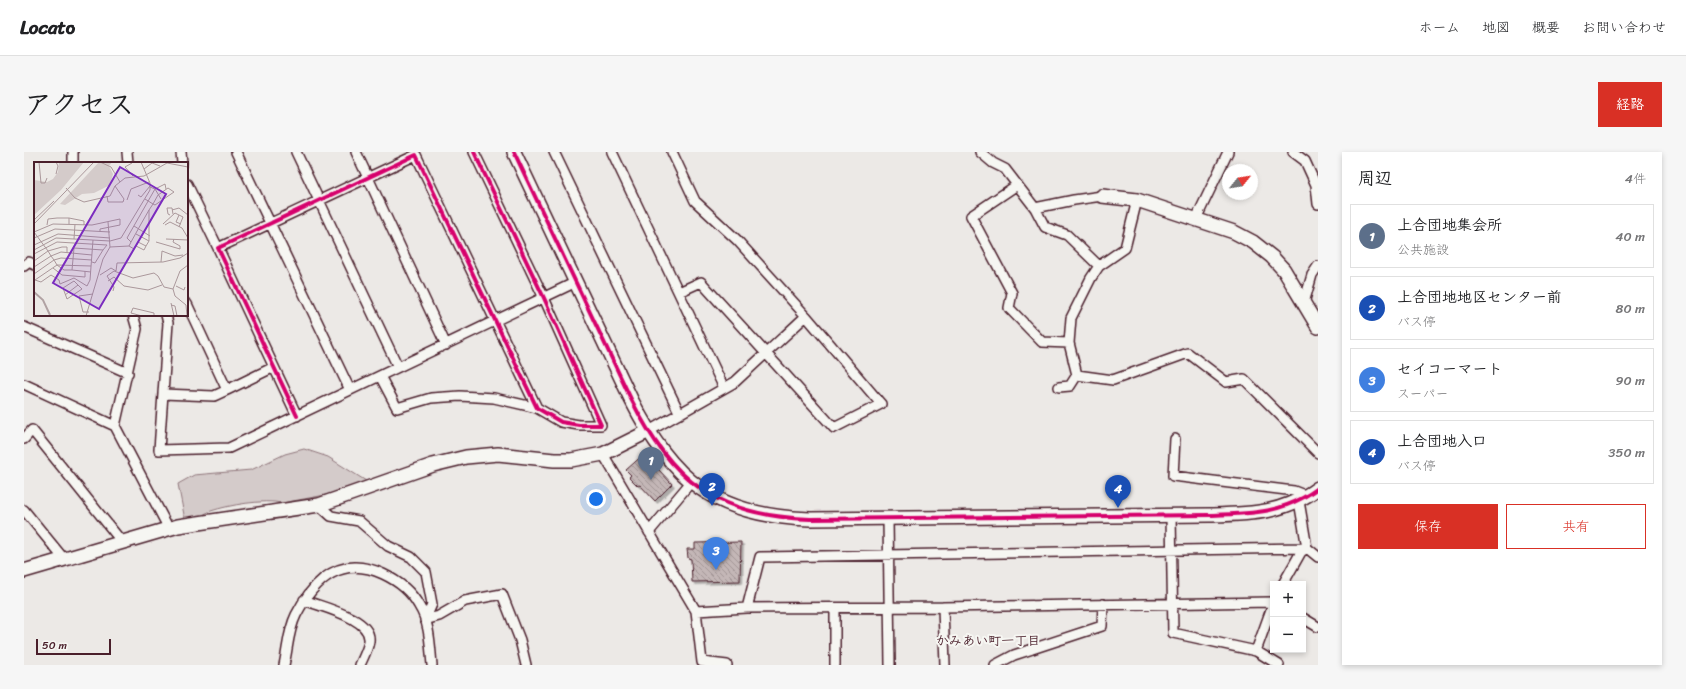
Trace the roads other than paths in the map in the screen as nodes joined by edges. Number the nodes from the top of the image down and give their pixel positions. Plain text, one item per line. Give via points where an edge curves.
1 (127, 152) edge
2 (181, 152) edge
3 (236, 152) edge
4 (296, 152) edge
5 (356, 152) edge
6 (474, 152) edge
7 (514, 152) edge
8 (554, 152) edge
9 (612, 152) edge
10 (672, 152) edge
11 (980, 152) edge
12 (1228, 152) edge
13 (1293, 152) edge
14 (128, 162) edge
15 (182, 162) edge
16 (368, 177) junction
17 (1017, 185) junction
18 (188, 186) edge
19 (1102, 196) joint
20 (319, 200) junction
21 (1137, 200) junction
22 (1318, 204) edge
23 (1035, 208) junction
24 (1196, 219) junction
25 (270, 223) junction
26 (218, 248) junction
27 (34, 264) edge
28 (24, 266) edge
29 (1099, 266) junction
30 (1318, 266) edge
31 (576, 282) junction
32 (679, 292) junction
33 (544, 298) junction
34 (1304, 302) junction
35 (188, 306) edge
36 (133, 316) edge
37 (166, 316) edge
38 (806, 316) junction
39 (496, 321) junction
40 (24, 327) edge
41 (1318, 327) edge
42 (1069, 343) junction
43 (446, 345) junction
44 (767, 353) junction
45 (274, 366) junction
46 (398, 367) junction
47 (128, 373) junction
48 (1077, 375) junction
49 (380, 376) junction
50 (24, 384) edge
51 (1059, 387) dead end
52 (724, 388) junction
53 (227, 390) junction
54 (350, 390) junction
55 (163, 394) junction
56 (537, 408) junction
57 (680, 414) junction
58 (297, 416) junction
59 (115, 426) junction
60 (648, 431) junction
61 (24, 439) edge
62 (1175, 439) dead end
63 (1318, 453) edge
64 (603, 454) junction
65 (691, 482) junction
66 (1318, 488) edge
67 (1303, 499) junction
68 (320, 505) junction
69 (24, 510) edge
70 (1171, 516) junction
71 (888, 519) junction
72 (169, 529) junction
73 (649, 532) junction
74 (122, 542) junction
75 (1307, 548) junction
76 (1172, 550) junction
77 (889, 555) junction
78 (1318, 557) edge
79 (64, 559) junction
80 (24, 571) edge
81 (1285, 581) edge
82 (304, 600) junction
83 (1173, 603) junction
84 (1270, 603) edge
85 (1103, 604) junction
86 (747, 608) junction
87 (835, 608) junction
88 (889, 608) junction
89 (943, 608) junction
90 (696, 611) junction
91 (1270, 611) edge
92 (425, 620) junction
93 (1306, 620) edge
94 (1318, 627) edge
95 (1256, 651) junction
96 (284, 665) edge
97 (360, 665) edge
98 (432, 665) edge
99 (526, 665) edge
100 (727, 665) edge
101 (835, 665) edge
102 (890, 665) edge
103 (945, 665) edge
104 (995, 665) edge
105 (1278, 665) edge

1 - 14 street
2 - 15 street
3 - 25 street
4 - 20 street
5 - 16 street
6 - 33 street
7 - 31 street
8 - 57 street
9 - 32 street
10 - 38 street via 695,201 736,240
11 - 17 street via 1005,169
12 - 24 street
13 - 22 street via 1305,161 1316,185
16 - 20 street
16 - 39 street via 416,154
16 - 43 street
17 - 23 street
17 - 42 street via 971,216 1012,293 1009,308 1042,342
18 - 26 street
19 - 21 street
19 - 23 street
20 - 25 street
20 - 46 street
21 - 24 street
21 - 29 street via 1126,248
23 - 29 street via 1045,227 1067,235
24 - 34 street via 1234,232 1253,242 1284,270
25 - 26 street
25 - 54 street
26 - 45 street
27 - 28 street via 29,262
29 - 42 street via 1071,318
30 - 34 street via 1312,275
31 - 33 street
31 - 60 street
32 - 44 street via 701,282
32 - 52 street
33 - 39 street
33 - 56 street via 601,425 561,422
34 - 41 street
35 - 53 street
36 - 47 street via 137,329
37 - 55 street via 168,323
38 - 44 street
38 - 44 street via 881,404 834,428
39 - 43 street
39 - 56 street
40 - 47 street
42 - 48 street
43 - 46 street
44 - 52 street via 735,382
45 - 53 street
45 - 58 street
46 - 49 street
47 - 59 street
48 - 51 street via 1070,386
48 - 63 street via 1113,380 1188,353 1226,382 1244,379
49 - 54 street
49 - 56 street via 397,408 431,398 460,396 494,398
50 - 59 street
52 - 57 street
53 - 55 street via 214,396
54 - 58 street
55 - 58 street via 159,450 229,448
57 - 60 street
59 - 72 street
60 - 64 street
60 - 65 street via 673,465
61 - 74 street via 32,430
62 - 67 street via 1173,476 1294,491
64 - 68 street via 571,460 498,454 466,457 433,465
64 - 73 street
65 - 71 street via 728,505 774,516 810,520
65 - 73 street
66 - 67 street
67 - 70 street via 1259,513
67 - 75 street
68 - 72 street
68 - 92 street via 331,516 358,521 388,546 411,557 426,572 432,604
69 - 79 street
70 - 71 street
70 - 76 street
71 - 77 street
72 - 74 street
73 - 90 street
74 - 79 street
75 - 76 street
75 - 78 street
75 - 81 street via 1301,552
76 - 77 street
76 - 83 street
77 - 86 street via 760,556
77 - 88 street
79 - 80 street
82 - 92 street via 331,574 348,567 360,567 374,570 399,583 420,606
82 - 96 street via 288,636
82 - 97 street via 354,619 365,628 369,641
83 - 84 street
83 - 85 street
83 - 95 street via 1173,633
85 - 89 street
85 - 104 street via 1102,626 1014,655
86 - 87 street
86 - 90 street
87 - 88 street
87 - 101 street
88 - 89 street
88 - 102 street
89 - 103 street
90 - 100 street via 702,662
91 - 95 street
92 - 98 street via 430,638
92 - 99 street via 439,616 465,601 502,594 520,640
93 - 94 street
95 - 105 street

